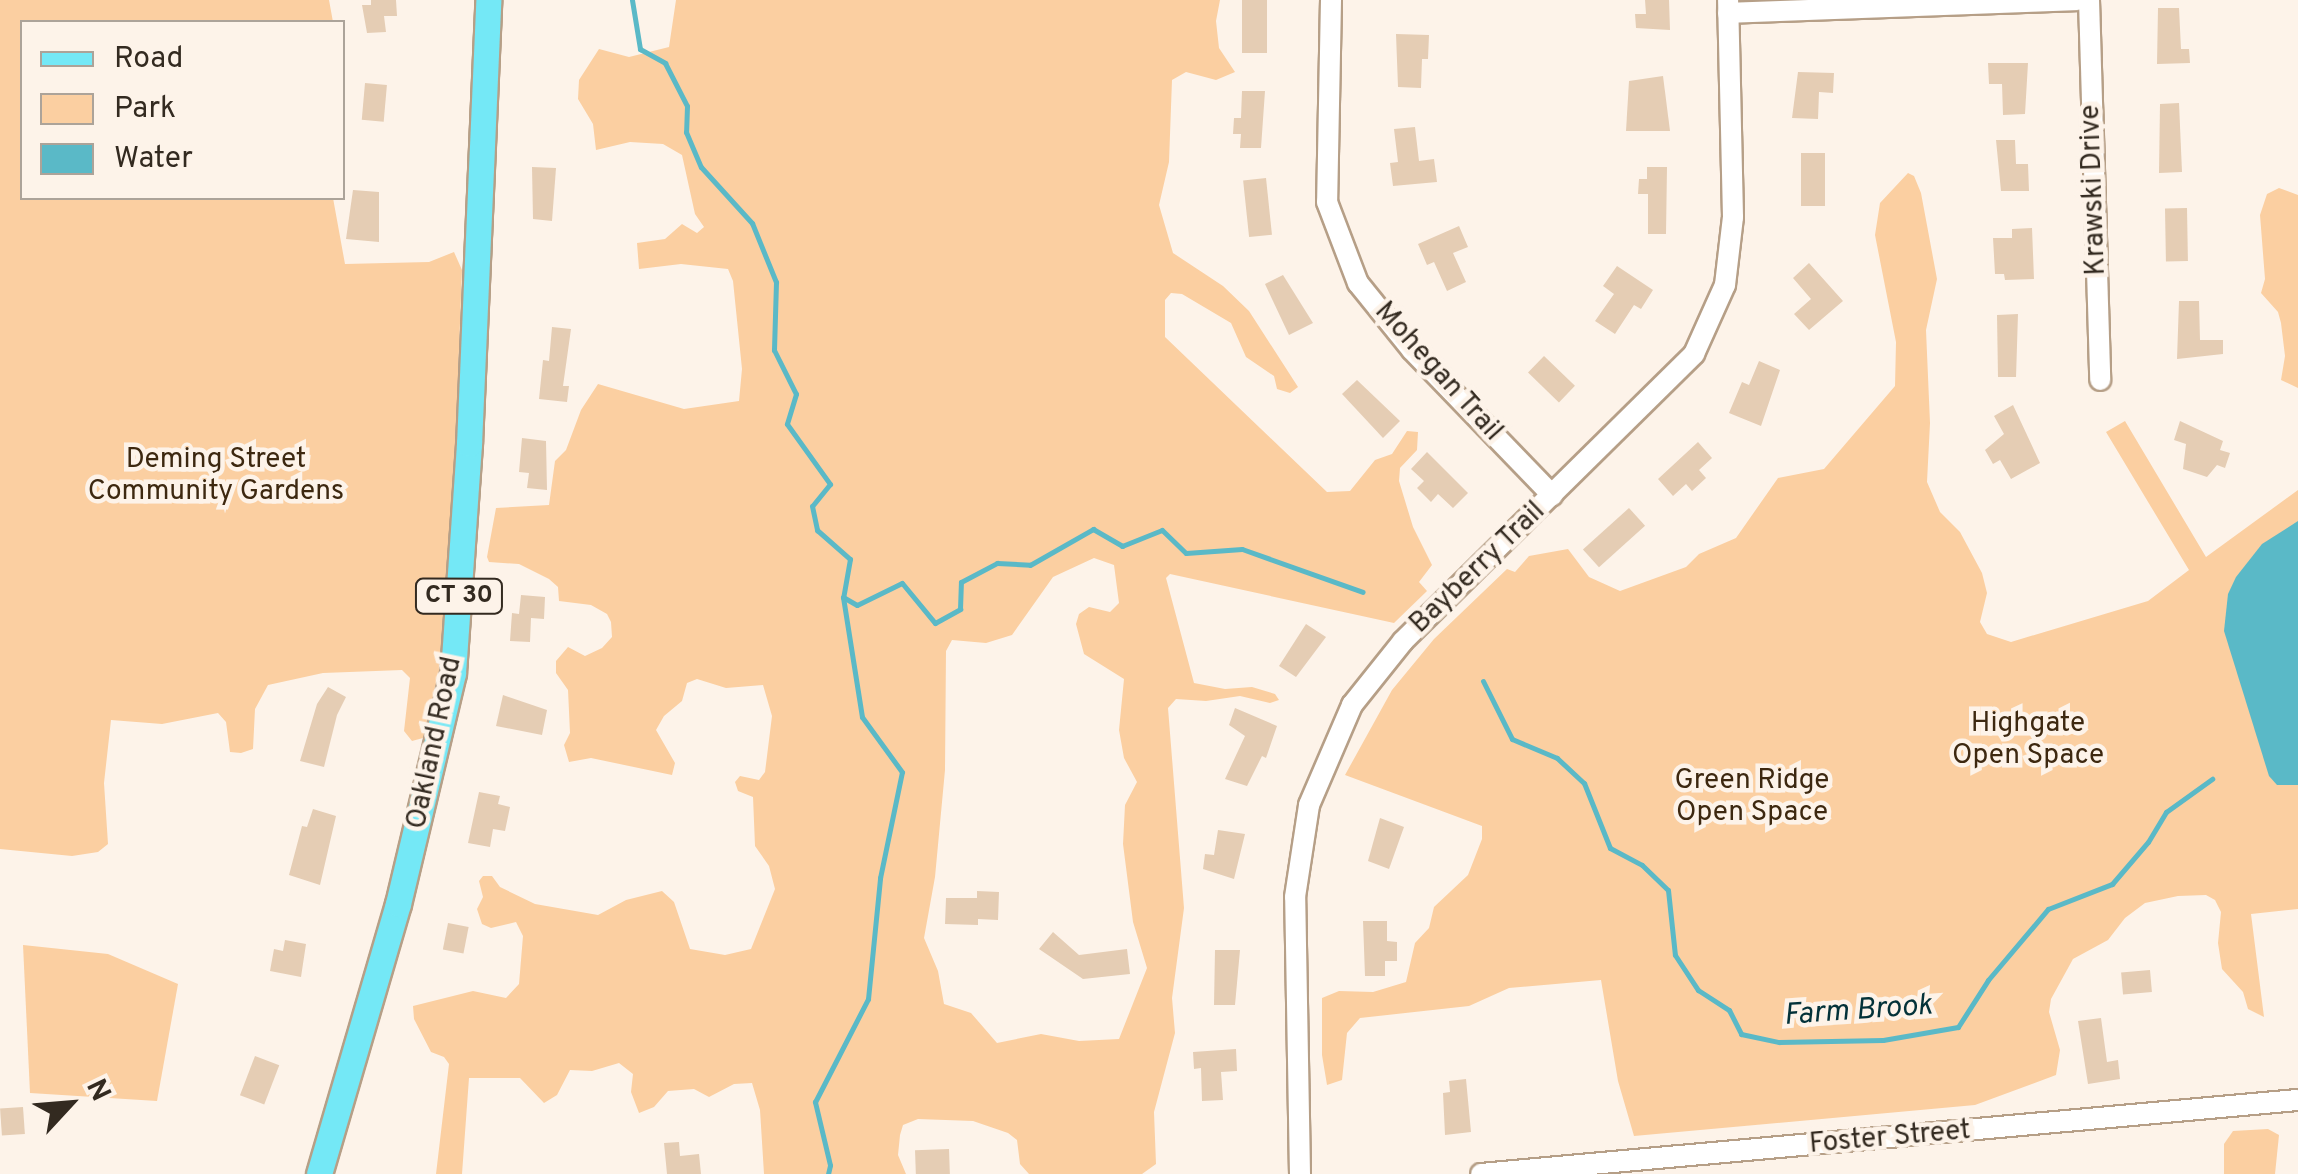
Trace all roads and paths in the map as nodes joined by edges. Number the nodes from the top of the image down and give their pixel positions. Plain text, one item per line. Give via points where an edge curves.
1 (488, 0) edge
2 (1332, 0) edge
3 (2077, 0) edge
4 (2089, 0) edge
5 (1728, 6) edge
6 (2100, 380) dead end
7 (1552, 495) junction
8 (2298, 1100) edge
9 (319, 1174) edge
10 (1300, 1174) edge
11 (1482, 1174) edge

1 - 9 main road, Oakland Road / CT 30 via 452,673 398,904
2 - 7 street, Mohegan Trail via 1328,202 1358,283 1412,350
3 - 5 street
4 - 6 street, Krawski Drive
5 - 7 street, Bayberry Trail via 1733,217 1724,285 1694,354
7 - 10 street, Bayberry Trail via 1402,641 1352,705 1309,805 1296,897
8 - 11 street, Foster Street

